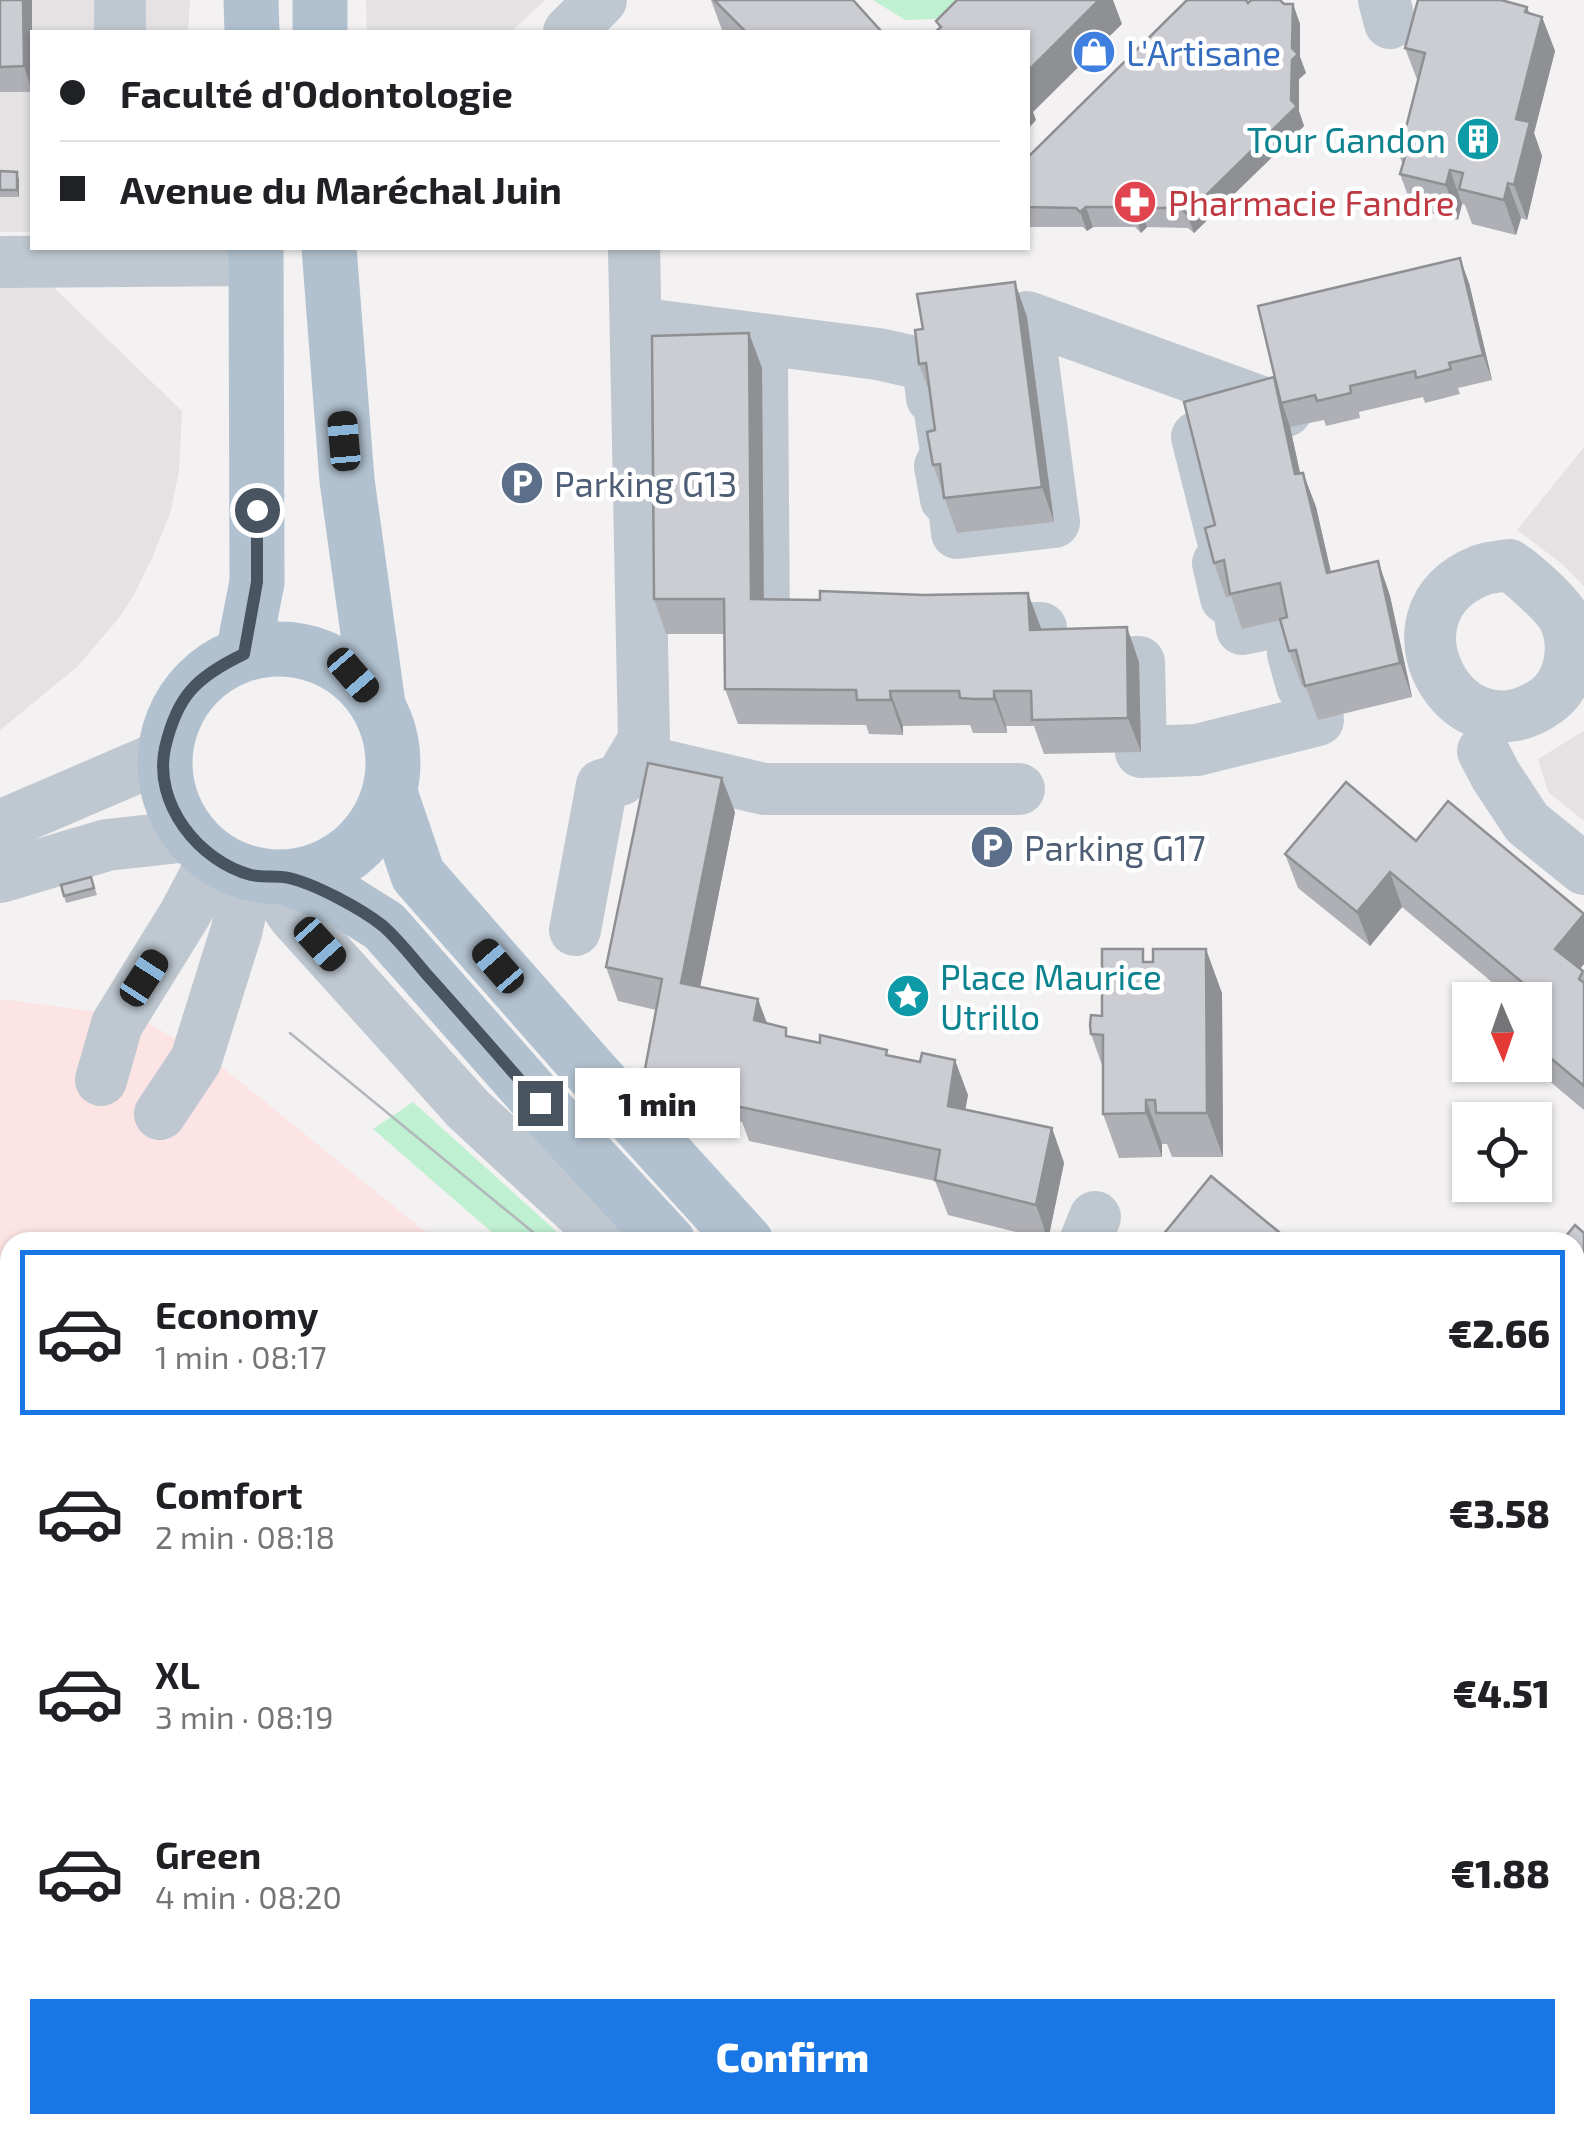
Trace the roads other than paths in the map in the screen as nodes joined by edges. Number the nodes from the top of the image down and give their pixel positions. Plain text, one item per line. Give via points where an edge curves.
1 (120, 0) edge
2 (251, 0) edge
3 (320, 0) edge
4 (560, 0) edge
5 (602, 0) edge
6 (120, 30) edge
7 (252, 30) edge
8 (320, 30) edge
9 (566, 30) edge
10 (568, 30) edge
11 (329, 250) edge
12 (634, 250) edge
13 (256, 254) edge
14 (0, 262) edge
15 (244, 654) junction
16 (378, 704) junction
17 (644, 740) junction
18 (1483, 751) dead end
19 (1141, 752) joint
20 (163, 756) junction
21 (1019, 789) dead end
22 (390, 793) junction
23 (0, 826) edge
24 (241, 865) junction
25 (1584, 869) edge
26 (0, 878) edge
27 (575, 930) dead end
28 (102, 1080) dead end
29 (160, 1114) dead end
30 (601, 1232) edge
31 (659, 1232) edge
32 (737, 1232) edge

1 - 6 street
2 - 7 main road
3 - 8 main road
4 - 9 street
5 - 10 street
11 - 16 main road via 348,480
12 - 17 street
13 - 14 street
13 - 15 main road via 257,582
15 - 16 main road via 282,648 320,655 353,675
15 - 20 main road via 188,692
16 - 22 main road via 393,747
17 - 21 street via 657,764 764,790
17 - 27 street via 620,780 602,785
18 - 25 street via 1527,822
19 - 19 street via 1197,750 1318,720 1293,654 1300,652 1292,618 1242,629 1237,594 1226,598 1218,563 1228,560 1197,437 1286,411 1027,317 1054,522 957,532 940,466 948,465 928,365 660,326 664,370 762,368 764,634 832,634 833,626 1041,628 1042,664 1139,662
20 - 23 street
20 - 24 main road via 174,812
22 - 24 main road via 376,825 352,852 322,870
22 - 32 main road via 418,875
24 - 26 street via 106,845
24 - 28 street via 185,914 117,1024
24 - 29 street via 238,930 196,1060
24 - 30 street via 468,1109
24 - 31 main road via 341,899 384,926

